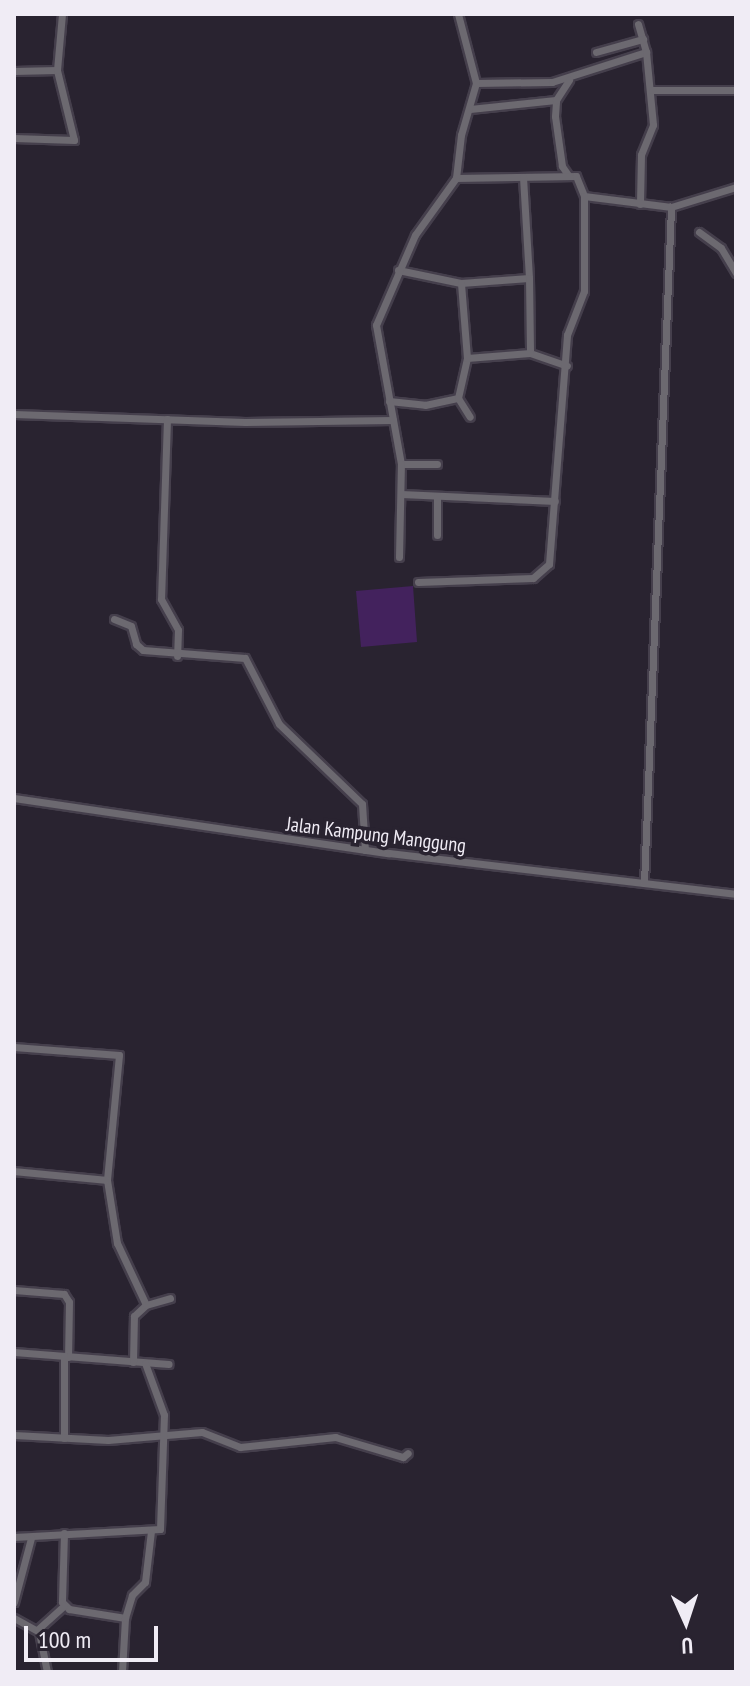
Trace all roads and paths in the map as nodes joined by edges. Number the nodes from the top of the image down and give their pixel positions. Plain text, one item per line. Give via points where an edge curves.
1 (62, 14) edge
2 (458, 14) edge
3 (638, 24) dead end
4 (643, 39) junction
5 (596, 52) dead end
6 (646, 52) junction
7 (57, 70) junction
8 (14, 71) edge
9 (571, 78) junction
10 (476, 83) junction
11 (652, 90) junction
12 (736, 90) edge
13 (556, 100) junction
14 (470, 109) junction
15 (14, 138) edge
16 (568, 175) junction
17 (523, 177) junction
18 (456, 178) junction
19 (736, 187) edge
20 (584, 196) junction
21 (640, 204) junction
22 (671, 207) junction
23 (699, 232) dead end
24 (398, 270) junction
25 (736, 273) edge
26 (529, 278) junction
27 (461, 283) junction
28 (530, 353) junction
29 (467, 358) junction
30 (567, 366) junction
31 (458, 398) junction
32 (389, 401) junction
33 (14, 414) edge
34 (470, 417) dead end
35 (167, 419) junction
36 (393, 420) junction
37 (401, 464) junction
38 (437, 464) dead end
39 (401, 494) junction
40 (437, 496) junction
41 (555, 501) junction
42 (437, 535) dead end
43 (399, 557) dead end
44 (418, 582) dead end
45 (114, 619) dead end
46 (177, 656) junction
47 (14, 798) edge
48 (365, 850) junction
49 (644, 883) junction
50 (736, 894) edge
51 (14, 1047) edge
52 (14, 1171) edge
53 (107, 1180) junction
54 (14, 1290) edge
55 (170, 1298) dead end
56 (146, 1305) junction
57 (14, 1352) edge
58 (66, 1356) junction
59 (133, 1362) junction
60 (145, 1363) junction
61 (169, 1364) dead end
62 (164, 1434) junction
63 (14, 1435) edge
64 (64, 1438) junction
65 (408, 1453) dead end
66 (151, 1531) junction
67 (64, 1533) junction
68 (14, 1537) edge
69 (31, 1538) junction
70 (14, 1602) edge
71 (64, 1606) junction
72 (14, 1618) edge
73 (125, 1618) junction
74 (37, 1630) junction
75 (47, 1672) edge
76 (122, 1672) edge

1 - 7 street
2 - 10 street
3 - 4 street
4 - 5 street
4 - 6 street
6 - 9 street
6 - 11 street
7 - 8 street
7 - 15 street via 74,140
9 - 10 street
9 - 13 street
10 - 14 street
11 - 12 street
11 - 21 street via 652,131 640,162
13 - 14 street
13 - 16 street via 557,136
14 - 18 street
16 - 17 street
16 - 20 street via 582,181
17 - 18 street
17 - 26 street
18 - 24 street via 422,222
19 - 22 street
20 - 21 street
20 - 30 street via 584,291 567,335
21 - 22 street
22 - 49 street
23 - 25 street via 721,248
24 - 27 street
24 - 32 street via 376,325
26 - 27 street
26 - 28 street
27 - 29 street
28 - 29 street
28 - 30 street
29 - 31 street
30 - 41 street
31 - 32 street via 425,405
31 - 34 street
32 - 36 street
33 - 35 street
35 - 36 street
35 - 46 street via 161,599 178,630
36 - 37 street
37 - 38 street
37 - 39 street
39 - 40 street
39 - 43 street
40 - 41 street
40 - 42 street
41 - 44 street via 551,555 543,574
45 - 46 street via 131,626 139,648
46 - 48 street via 245,658 279,724 362,804
47 - 48 street, Jalan Kampung Manggung
48 - 49 street, Jalan Kampung Manggung
49 - 50 street, Jalan Kampung Manggung
51 - 53 street via 119,1055
52 - 53 street
53 - 56 street via 117,1243
54 - 58 street via 64,1294 69,1302
55 - 56 street
56 - 59 street via 134,1316
57 - 58 street
58 - 59 street
58 - 64 street
59 - 60 street
60 - 61 street
60 - 62 street via 162,1402
62 - 64 street via 119,1440
62 - 65 street via 206,1432 240,1447 335,1437 403,1457
62 - 66 street via 162,1521 159,1530
63 - 64 street
66 - 67 street
66 - 73 street via 145,1582 132,1595
67 - 69 street
67 - 71 street
68 - 69 street
69 - 70 street
71 - 73 street
71 - 74 street
72 - 74 street
73 - 76 street
74 - 75 street

